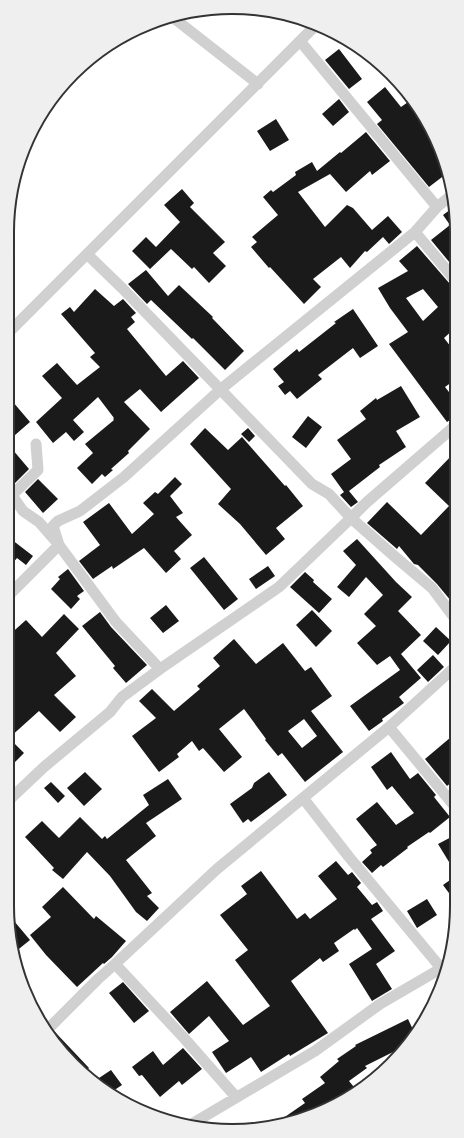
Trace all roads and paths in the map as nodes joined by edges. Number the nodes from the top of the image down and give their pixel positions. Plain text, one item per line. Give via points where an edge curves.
1 (176, 21) edge
2 (311, 30) edge
3 (300, 41) junction
4 (258, 84) junction
5 (447, 199) edge
6 (437, 207) junction
7 (415, 232) junction
8 (88, 254) junction
9 (450, 274) edge
10 (14, 327) edge
11 (220, 389) junction
12 (450, 430) edge
13 (36, 444) dead end
14 (14, 493) edge
15 (14, 498) edge
16 (351, 518) junction
17 (60, 545) junction
18 (14, 590) edge
19 (450, 612) edge
20 (160, 669) junction
21 (450, 671) edge
22 (389, 727) junction
23 (14, 795) edge
24 (303, 798) junction
25 (450, 801) edge
26 (115, 964) junction
27 (442, 964) edge
28 (441, 968) edge
29 (51, 1026) edge
30 (236, 1098) junction
31 (197, 1121) edge

1 - 4 street
2 - 3 street
3 - 4 street
3 - 6 street
4 - 8 street
5 - 6 street
6 - 7 street
7 - 9 street
7 - 11 street
8 - 10 street
8 - 11 street
11 - 16 street via 312,484 328,494
11 - 17 street via 124,477 80,511 58,521 53,526
12 - 16 street via 366,502
13 - 14 street via 38,470
15 - 17 street via 23,511 39,522
16 - 19 street via 432,588
16 - 20 street via 279,587
17 - 18 street
17 - 20 street via 116,622
20 - 23 street via 122,697 110,712
21 - 22 street
22 - 24 street
22 - 25 street
24 - 26 street via 217,869
24 - 27 street via 348,857
26 - 29 street
26 - 30 street
28 - 30 street via 380,1004 315,1051
30 - 31 street

